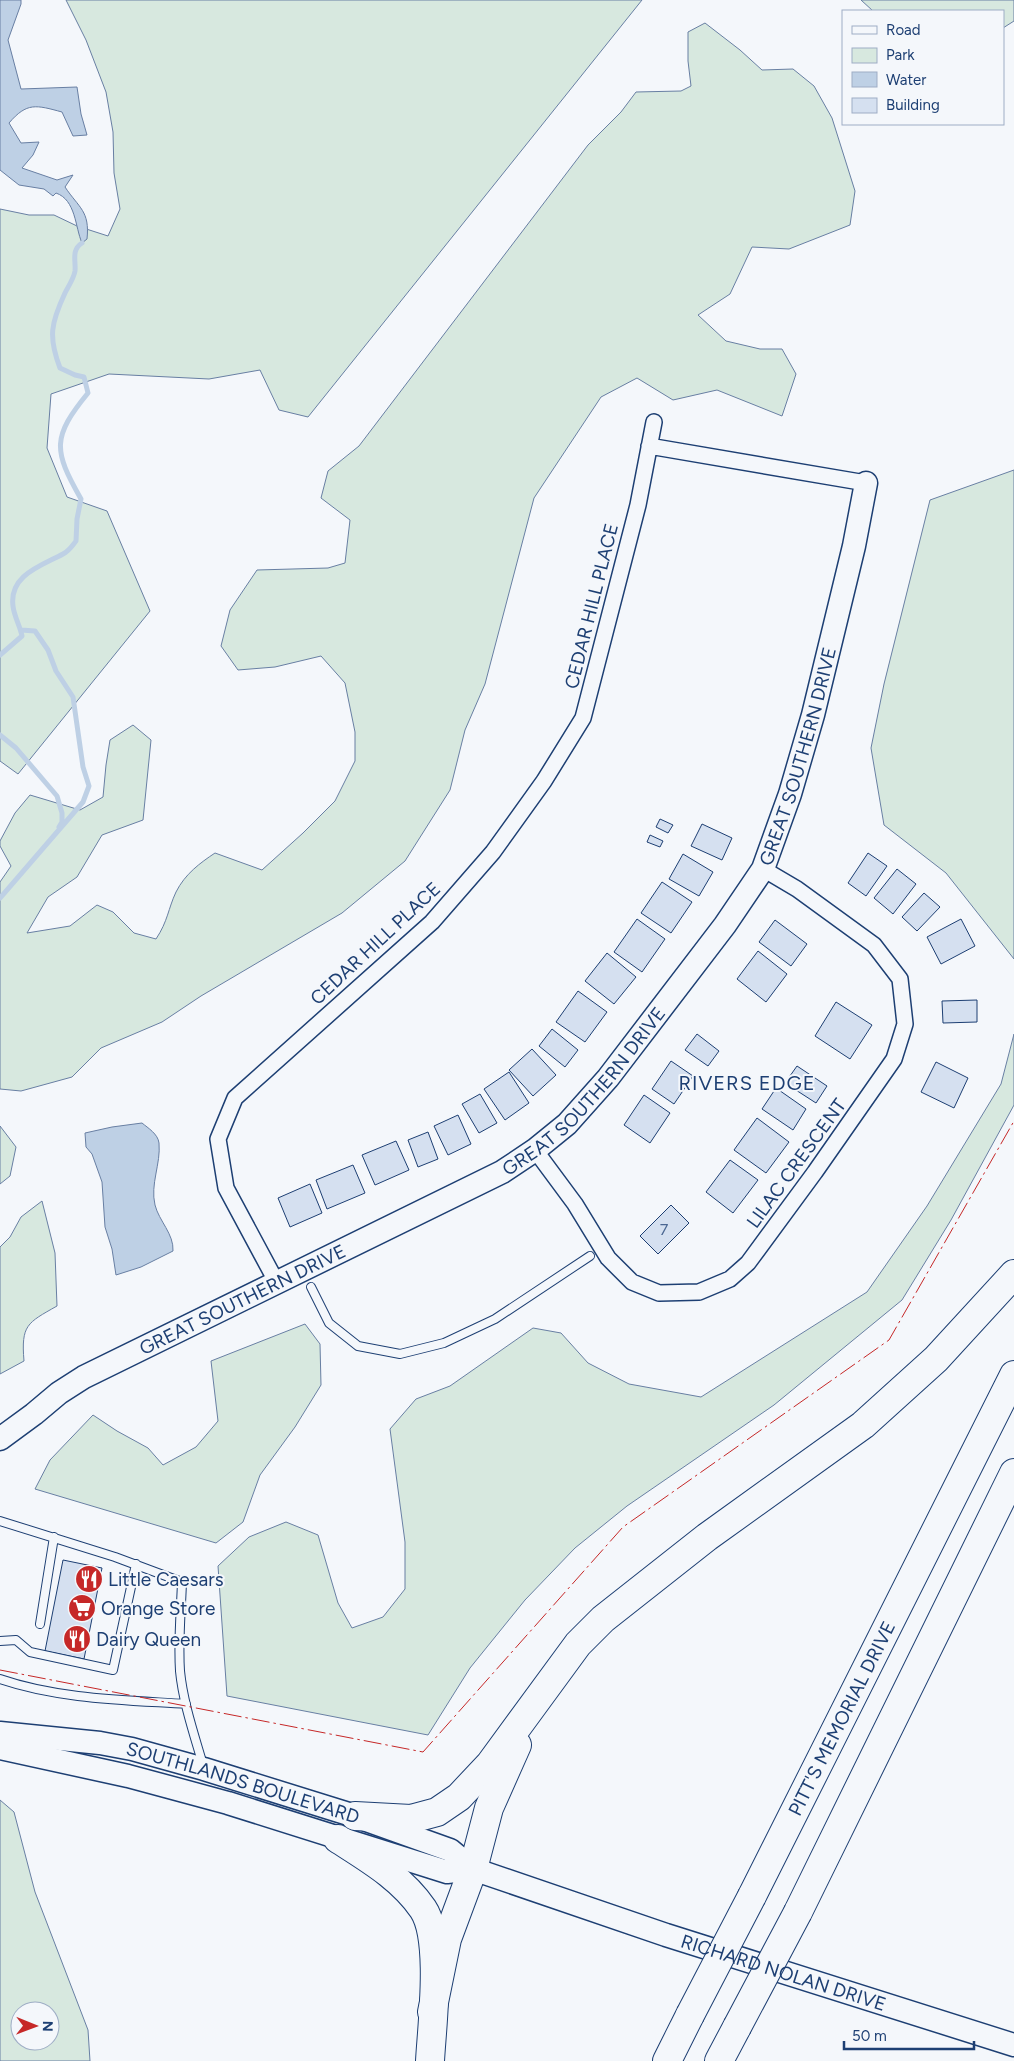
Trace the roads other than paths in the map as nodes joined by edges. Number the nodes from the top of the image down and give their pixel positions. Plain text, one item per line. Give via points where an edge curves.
1 (654, 422) dead end
2 (649, 446) junction
3 (866, 483) joint
4 (763, 869) junction
5 (536, 1150) junction
6 (590, 1256) dead end
7 (1014, 1274) edge
8 (277, 1283) junction
9 (311, 1287) dead end
10 (1014, 1375) edge
11 (0, 1437) edge
12 (1014, 1473) edge
13 (0, 1520) edge
14 (54, 1537) junction
15 (136, 1564) junction
16 (40, 1624) dead end
17 (0, 1641) edge
18 (0, 1679) edge
19 (547, 1684) junction
20 (186, 1704) junction
21 (0, 1733) edge
22 (0, 1748) edge
23 (204, 1769) junction
24 (355, 1816) junction
25 (338, 1839) junction
26 (473, 1869) junction
27 (666, 1935) joint
28 (432, 2012) junction
29 (1014, 2045) edge
30 (430, 2061) edge
31 (667, 2061) edge
32 (720, 2061) edge

1 - 2 street, CEDAR HILL PLACE
2 - 3 street
2 - 8 street, CEDAR HILL PLACE via 638,504 583,718 544,781 493,852 432,922 235,1098 218,1139 226,1188
3 - 4 main road, GREAT SOUTHERN DRIVE via 813,715 790,794
4 - 5 main road, GREAT SOUTHERN DRIVE via 725,925 608,1078 567,1124
4 - 5 street, LILAC CRESCENT via 797,889 874,945 900,979 905,1024 894,1059 748,1263 730,1279 699,1292 659,1294 632,1282 608,1258
5 - 8 main road, GREAT SOUTHERN DRIVE via 502,1172
6 - 9 lane via 495,1319 444,1344 400,1354 358,1346 330,1322
7 - 19 highway via 900,1394 864,1425 630,1596 578,1644
8 - 11 main road, GREAT SOUTHERN DRIVE via 84,1377
10 - 31 highway, PITT'S MEMORIAL DRIVE, bridge
12 - 32 highway, bridge via 798,1912
13 - 14 lane
14 - 15 lane
14 - 16 lane
15 - 17 lane via 113,1670 30,1652 16,1640
15 - 20 lane via 182,1582 180,1672
18 - 20 lane via 67,1693
19 - 24 highway via 490,1764 449,1805 411,1819
19 - 26 highway via 489,1808
20 - 23 lane
21 - 23 main road, SOUTHLANDS BOULEVARD via 100,1743
22 - 25 main road, SOUTHLANDS BOULEVARD via 128,1776
23 - 24 main road, SOUTHLANDS BOULEVARD
24 - 26 main road, SOUTHLANDS BOULEVARD via 450,1850
25 - 26 main road, SOUTHLANDS BOULEVARD via 447,1872
25 - 28 highway via 387,1871 425,1911 435,1957
26 - 27 main road, SOUTHLANDS BOULEVARD
26 - 28 highway via 447,1939
27 - 29 main road, RICHARD NOLAN DRIVE
28 - 30 highway

